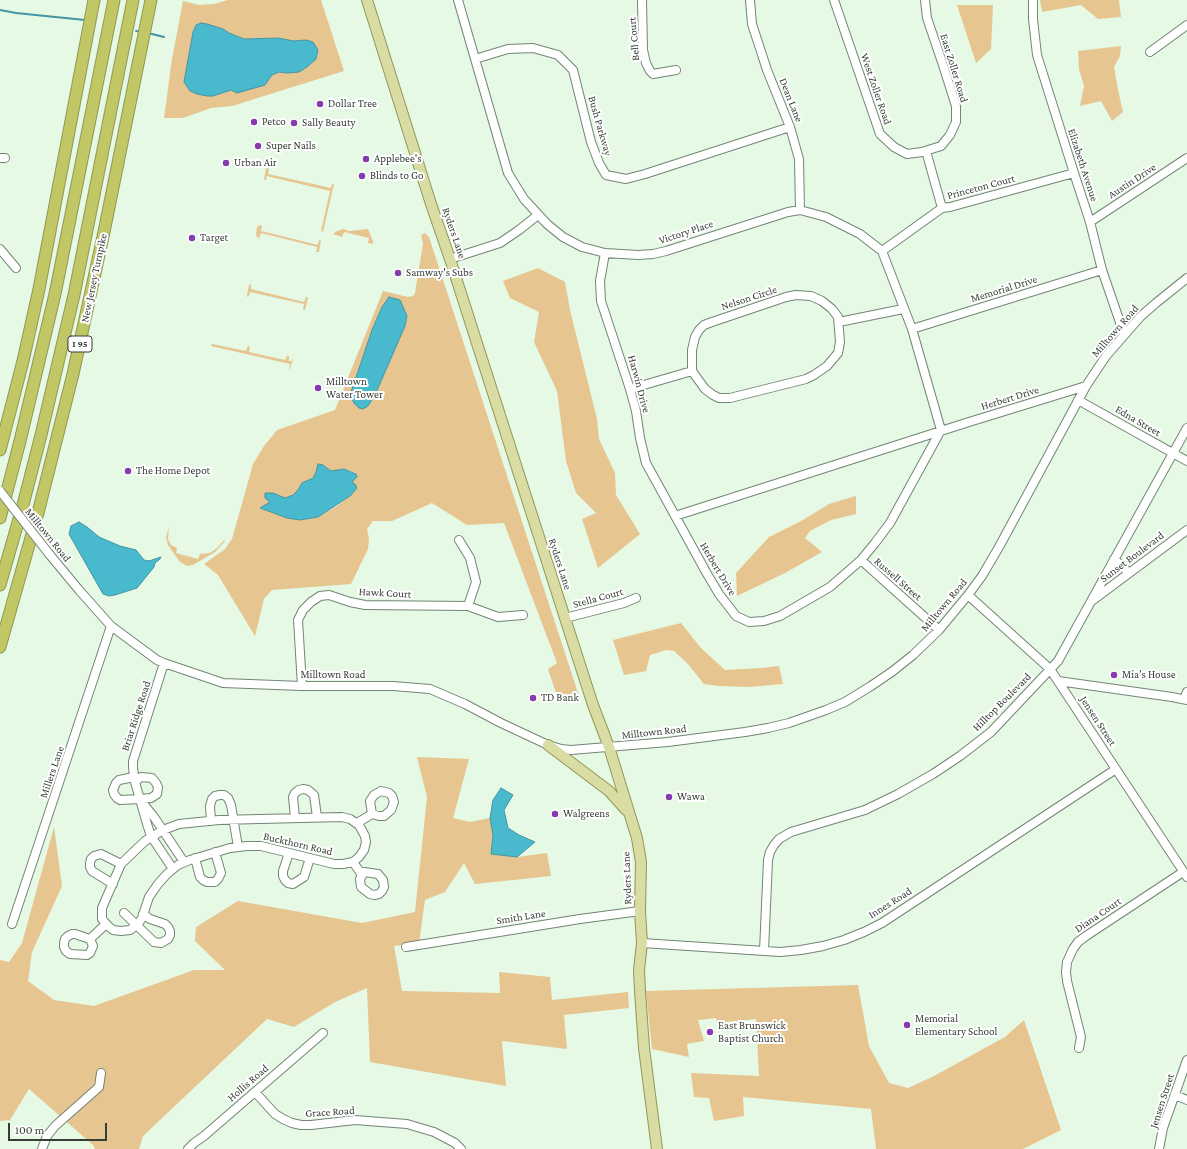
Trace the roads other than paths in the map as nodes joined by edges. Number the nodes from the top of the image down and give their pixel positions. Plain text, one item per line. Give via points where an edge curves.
1 (94, 0) edge
2 (114, 0) edge
3 (133, 0) edge
4 (151, 0) edge
5 (367, 0) edge
6 (458, 0) edge
7 (642, 0) edge
8 (750, 0) edge
9 (834, 0) edge
10 (925, 0) edge
11 (1033, 0) edge
12 (1187, 25) edge
13 (1150, 52) dead end
14 (475, 58) junction
15 (676, 70) dead end
16 (790, 127) junction
17 (926, 151) junction
18 (1187, 158) edge
19 (1074, 173) junction
20 (942, 208) junction
21 (800, 210) junction
22 (538, 215) junction
23 (1090, 222) junction
24 (0, 249) edge
25 (882, 251) junction
26 (605, 253) junction
27 (450, 259) junction
28 (16, 268) dead end
29 (1102, 270) junction
30 (1187, 278) edge
31 (903, 308) junction
32 (839, 322) junction
33 (912, 329) junction
34 (1124, 334) junction
35 (692, 370) junction
36 (1086, 386) junction
37 (630, 389) junction
38 (1078, 400) junction
39 (1187, 428) edge
40 (942, 430) junction
41 (0, 450) edge
42 (1172, 453) junction
43 (1187, 461) edge
44 (0, 491) edge
45 (675, 516) junction
46 (0, 518) edge
47 (1187, 530) edge
48 (459, 540) dead end
49 (1114, 559) junction
50 (861, 560) junction
51 (1129, 573) junction
52 (0, 585) edge
53 (968, 595) junction
54 (636, 598) dead end
55 (1091, 602) junction
56 (468, 606) junction
57 (523, 615) dead end
58 (565, 618) junction
59 (111, 626) junction
60 (939, 630) junction
61 (0, 647) edge
62 (164, 664) junction
63 (1050, 669) junction
64 (1058, 681) junction
65 (302, 686) junction
66 (1186, 697) edge
67 (548, 745) junction
68 (609, 747) junction
69 (1116, 769) junction
70 (135, 780) junction
71 (140, 799) junction
72 (628, 812) junction
73 (372, 814) dead end
74 (317, 817) junction
75 (295, 818) junction
76 (234, 820) junction
77 (211, 821) junction
78 (357, 823) junction
79 (163, 830) junction
80 (151, 836) junction
81 (238, 847) junction
82 (215, 852) junction
83 (289, 853) junction
84 (195, 858) junction
85 (310, 858) junction
86 (184, 862) junction
87 (353, 862) junction
88 (122, 864) junction
89 (173, 868) junction
90 (1185, 874) edge
91 (362, 875) dead end
92 (113, 884) junction
93 (640, 911) junction
94 (124, 913) dead end
95 (143, 914) junction
96 (12, 924) dead end
97 (106, 924) junction
98 (137, 925) junction
99 (90, 939) dead end
100 (642, 943) junction
101 (406, 947) dead end
102 (764, 951) junction
103 (323, 1033) dead end
104 (1079, 1048) dead end
105 (1187, 1060) edge
106 (101, 1073) dead end
107 (255, 1092) junction
108 (1175, 1095) junction
109 (1187, 1100) edge
110 (42, 1149) edge
111 (188, 1149) edge
112 (461, 1149) edge
113 (657, 1149) edge
114 (1159, 1149) edge

1 - 41 highway via 39,288
2 - 46 highway via 54,301
3 - 52 highway, New Jersey Turnpike / I 95 via 74,295 41,435
4 - 61 highway, New Jersey Turnpike / I 95 via 73,374 38,513
5 - 27 main road, Ryders Lane
6 - 14 street, Victory Place
7 - 15 street, Bell Court via 643,50 646,63 653,74
8 - 16 street, Dean Lane via 752,24
9 - 17 street, West Zoller Road via 880,134 894,147 907,154
10 - 17 street, East Zoller Road via 927,18 956,106 956,122 950,135 941,146
11 - 19 street, Elizabeth Avenue via 1037,56
12 - 13 street
14 - 16 street, Bush Parkway via 508,49 532,48 558,55 574,70 591,142 606,175 626,179
14 - 22 street, Victory Place via 508,173 524,199
16 - 21 street, Dean Lane via 799,159
17 - 20 street
18 - 23 street, Austin Drive
19 - 20 street, Princeton Court
19 - 23 street, Elizabeth Avenue
20 - 25 street, Princeton Court
21 - 25 street, Victory Place via 826,217 854,230
21 - 26 street, Victory Place via 666,251 638,255
22 - 26 street, Victory Place via 563,237 582,247
22 - 27 street via 500,243
23 - 29 street, Elizabeth Avenue
24 - 28 street
25 - 31 street
26 - 37 street, Harwin Drive via 600,281 601,301
27 - 58 main road, Ryders Lane
29 - 33 street, Memorial Drive
29 - 34 street, Elizabeth Avenue
30 - 34 street, Milltown Road
31 - 32 street
31 - 33 street
32 - 35 street, Nelson Circle via 832,309 817,298 805,295 786,297 704,325 695,337
32 - 35 street via 838,353 827,366 806,379 730,398 719,398 706,389
33 - 40 street
34 - 36 street, Milltown Road
35 - 37 street
36 - 38 street, Milltown Road
36 - 40 street, Herbert Drive
37 - 45 street, Harwin Drive via 646,463
38 - 42 street, Edna Street
38 - 53 street, Milltown Road via 999,547
39 - 42 street, Hilltop Boulevard
40 - 45 street, Herbert Drive
40 - 50 street, Herbert Drive via 890,522
42 - 43 street, Edna Street
42 - 49 street, Hilltop Boulevard
44 - 59 street, Milltown Road, bridge via 50,555
45 - 50 street, Herbert Drive via 719,594 736,616 749,622 780,616 830,587
47 - 51 street, Sunset Boulevard
48 - 56 street via 470,558 476,582
49 - 51 street
49 - 55 street, Hilltop Boulevard
50 - 60 street, Russell Street
51 - 55 street, Sunset Boulevard
53 - 60 street, Milltown Road
53 - 63 street, Jensen Street
54 - 58 street, Stella Court
55 - 63 street, Hilltop Boulevard via 1058,661
56 - 57 street, Hawk Court via 498,617
56 - 65 street, Hawk Court via 365,605 329,595 320,596 303,610 298,620
58 - 68 main road, Ryders Lane
59 - 62 street, Milltown Road
59 - 96 street, Millers Lane
60 - 68 street, Milltown Road via 888,675 845,702 826,710 789,723 746,732
62 - 65 street, Milltown Road via 223,683
62 - 70 street, Briar Ridge Road via 133,761
63 - 64 street, Jensen Street
63 - 102 street, Hilltop Boulevard via 991,732 933,774 865,810 791,832 779,839 768,860
64 - 66 street
64 - 69 street, Jensen Street
65 - 67 street, Milltown Road via 393,686 430,689
67 - 68 street, Milltown Road via 571,750
67 - 72 main road via 609,791
68 - 72 main road, Ryders Lane
69 - 90 street, Jensen Street
69 - 102 street, Innes Road via 882,923 844,940 823,946 794,951
70 - 71 street, Briar Ridge Road
70 - 71 street via 141,777 152,778 158,787 158,794
70 - 71 street via 120,780 113,790 114,794 120,800
71 - 79 street, Briar Ridge Road
71 - 80 street, Briar Ridge Road
72 - 93 main road, Ryders Lane via 637,838 640,862
73 - 78 street
74 - 75 street, Buckthorn Road
74 - 75 street via 315,798 311,791 303,789 294,797
74 - 78 street, Buckthorn Road via 342,817
75 - 76 street, Buckthorn Road
76 - 77 street, Buckthorn Road
76 - 77 street via 230,801 220,795 215,796 210,803
76 - 81 street
77 - 79 street, Buckthorn Road via 178,824
78 - 87 street via 366,842 364,850
79 - 80 street, Buckthorn Road
79 - 86 street, Briar Ridge Road
80 - 88 street, Buckthorn Road
80 - 89 street, Briar Ridge Road
81 - 82 street, Buckthorn Road
81 - 83 street, Buckthorn Road via 261,846
82 - 84 street, Buckthorn Road
82 - 84 street via 221,873 218,879 211,883 200,877
83 - 85 street, Buckthorn Road
83 - 85 street via 283,876 288,882 295,884 304,877
84 - 86 street, Buckthorn Road
85 - 87 street, Buckthorn Road via 334,864
86 - 89 street, Buckthorn Road
87 - 91 street
88 - 92 street, Buckthorn Road
88 - 92 street via 104,855 97,854 91,859 90,867 94,873
89 - 95 street, Buckthorn Road via 149,897
90 - 104 street, Diana Court via 1086,936 1073,949 1066,972 1081,1037
92 - 97 street, Buckthorn Road via 102,908 102,919
93 - 100 main road, Ryders Lane
93 - 101 street, Smith Lane
94 - 98 street
95 - 98 street, Buckthorn Road
95 - 98 street via 168,927 168,939 162,943 154,942
97 - 98 street via 113,930 121,931 130,930
97 - 99 street
100 - 102 street, Innes Road
100 - 113 main road, Ryders Lane via 639,970 644,1048
103 - 107 street, Hollis Road
105 - 108 street, Jensen Street
106 - 110 street via 99,1087 55,1126 47,1136
107 - 111 street, Hollis Road
107 - 112 street, Grace Road via 275,1114 292,1123 311,1125 355,1120 407,1124 434,1132
108 - 109 street
108 - 114 street, Jensen Street via 1163,1128

